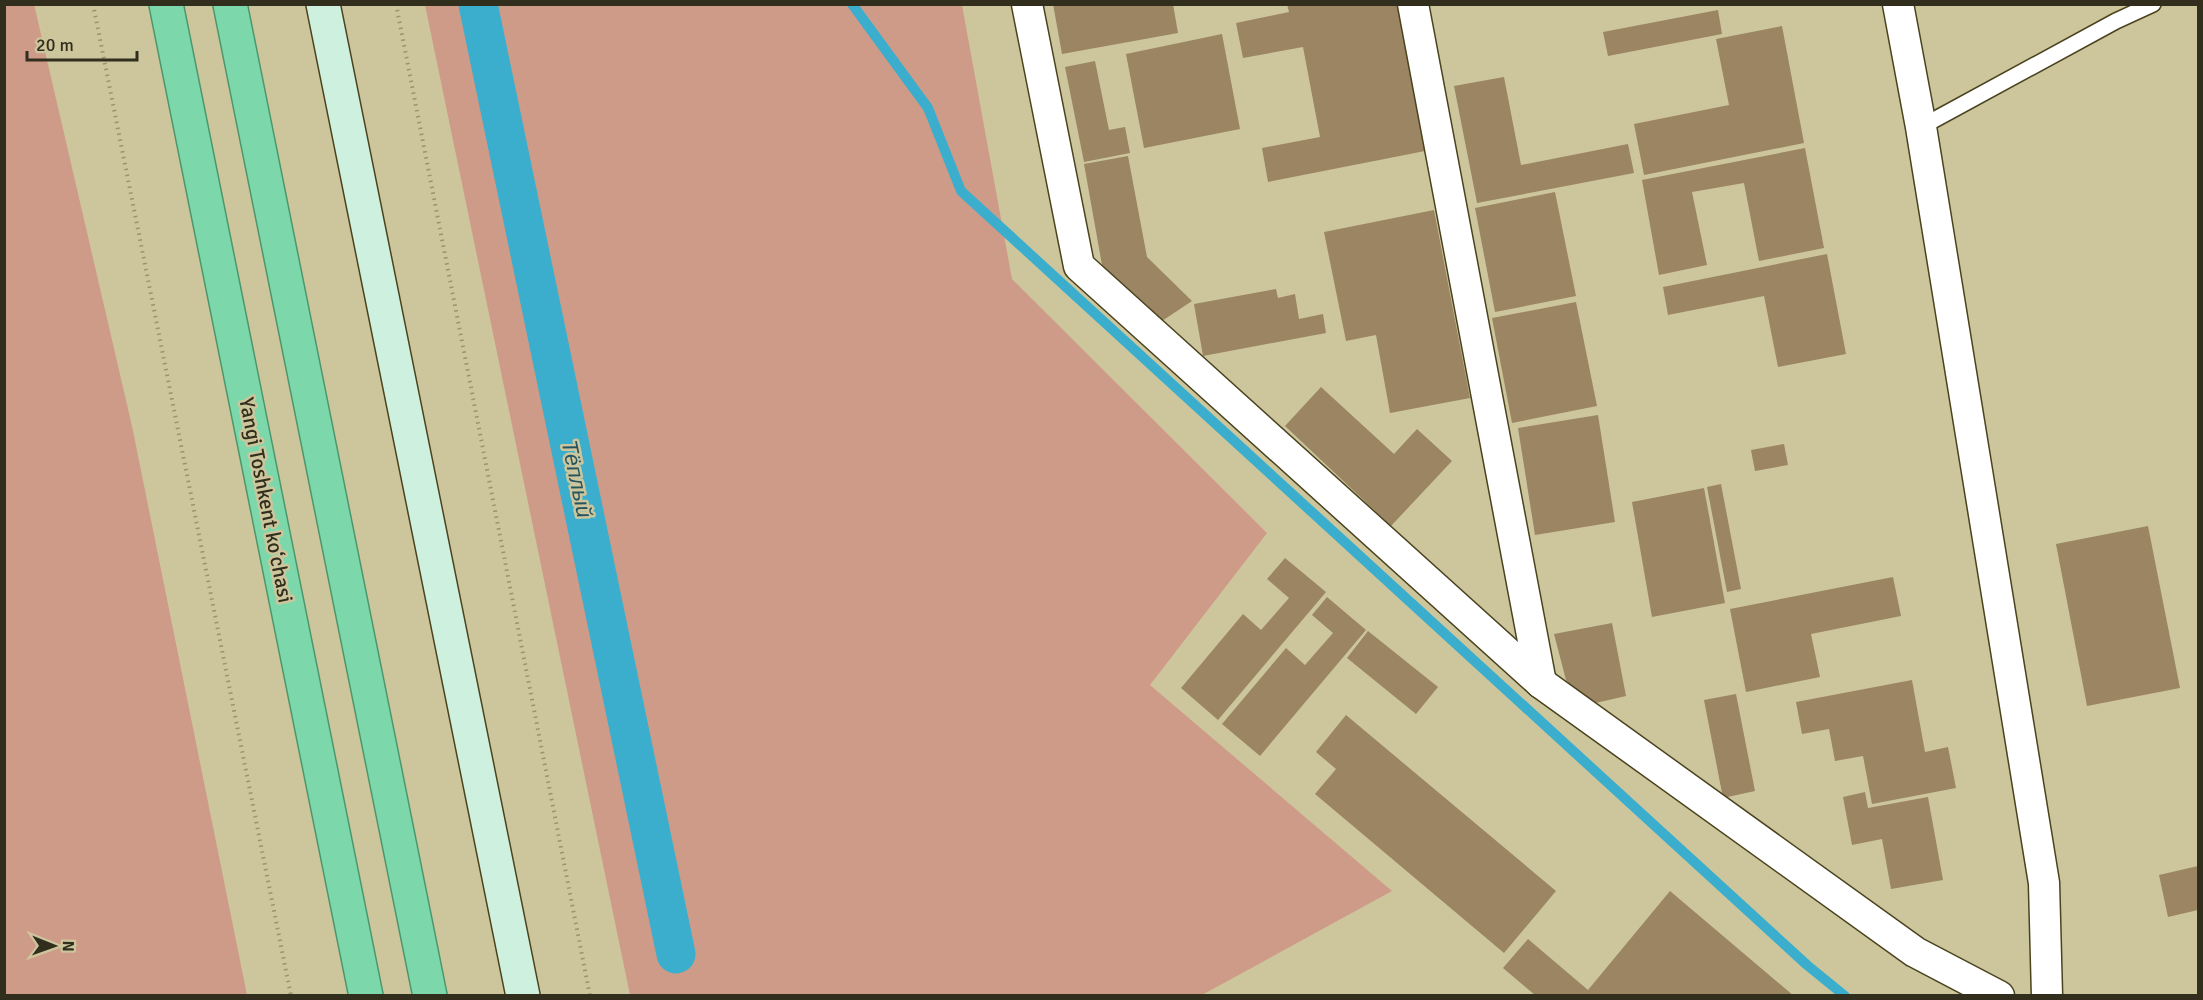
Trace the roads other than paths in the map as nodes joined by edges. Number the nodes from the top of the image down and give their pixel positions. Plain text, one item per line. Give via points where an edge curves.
1 (166, 4) edge
2 (230, 4) edge
3 (323, 4) edge
4 (1027, 4) edge
5 (1413, 4) edge
6 (1898, 4) edge
7 (2153, 4) edge
8 (1921, 127) junction
9 (1541, 682) junction
10 (366, 996) edge
11 (430, 996) edge
12 (523, 996) edge
13 (1999, 996) edge
14 (2047, 996) edge

1 - 10 highway, Yangi Toshkent ko‘chasi
2 - 11 highway
3 - 12 main road
4 - 9 street via 1079,266
5 - 9 street
6 - 8 street
7 - 8 lane
8 - 14 street via 2044,883
9 - 13 street via 1915,952

